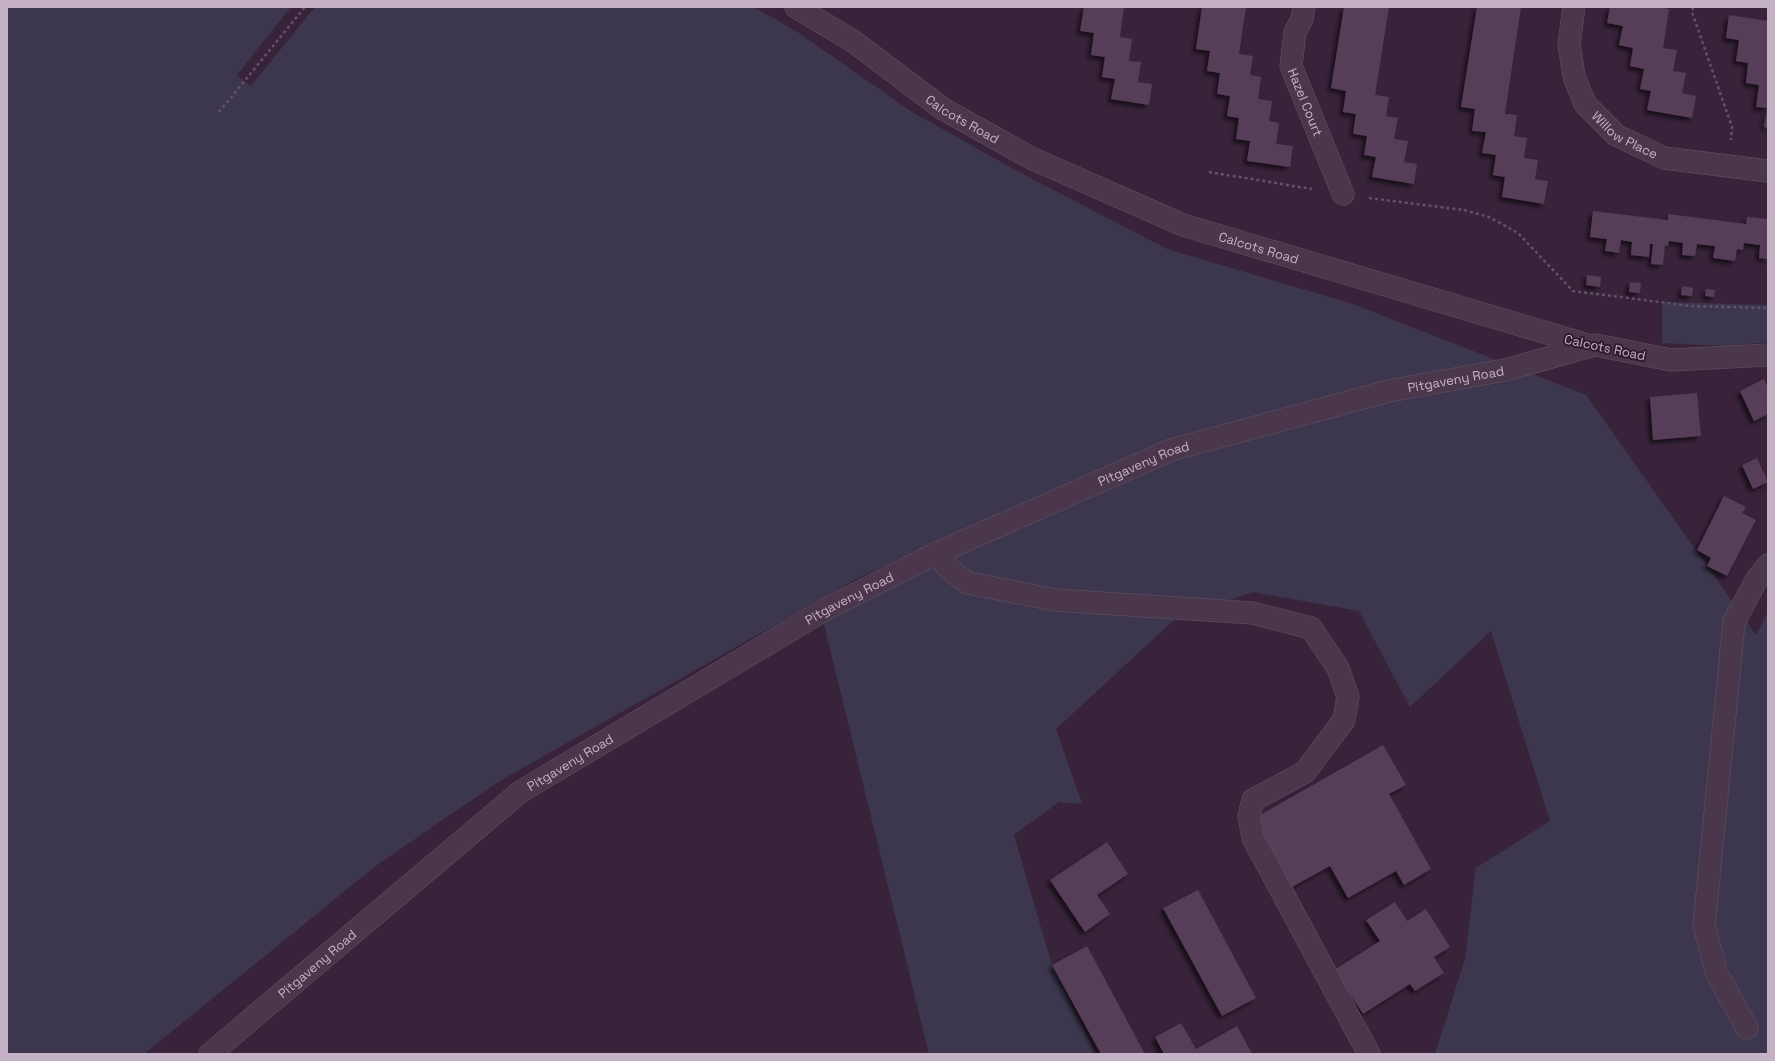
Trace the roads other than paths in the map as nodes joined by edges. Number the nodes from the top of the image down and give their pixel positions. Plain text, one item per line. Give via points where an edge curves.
1 (796, 7) edge
2 (1304, 7) edge
3 (1574, 7) edge
4 (1768, 171) edge
5 (1343, 194) road end
6 (1591, 346) junction
7 (1768, 355) edge
8 (937, 553) junction
9 (1768, 565) edge
10 (1747, 1028) dead end
11 (210, 1054) edge
12 (1369, 1054) edge

1 - 6 street, Calcots Road via 853,41 943,109 1032,158 1183,225
2 - 5 street, Hazel Court via 1302,19 1295,32 1291,66
3 - 4 street, Willow Place via 1569,44 1574,76 1585,104 1616,136 1664,158
6 - 7 street, Calcots Road via 1671,360
6 - 8 street, Pitgaveny Road via 1505,370 1389,391 1171,450
8 - 11 street, Pitgaveny Road via 826,609 520,792
8 - 12 street via 949,569 968,582 1055,600 1252,613 1311,628 1338,668 1348,697 1344,720 1305,772 1253,800 1249,816 1252,838
9 - 10 street via 1757,579 1734,622 1704,926 1716,974

